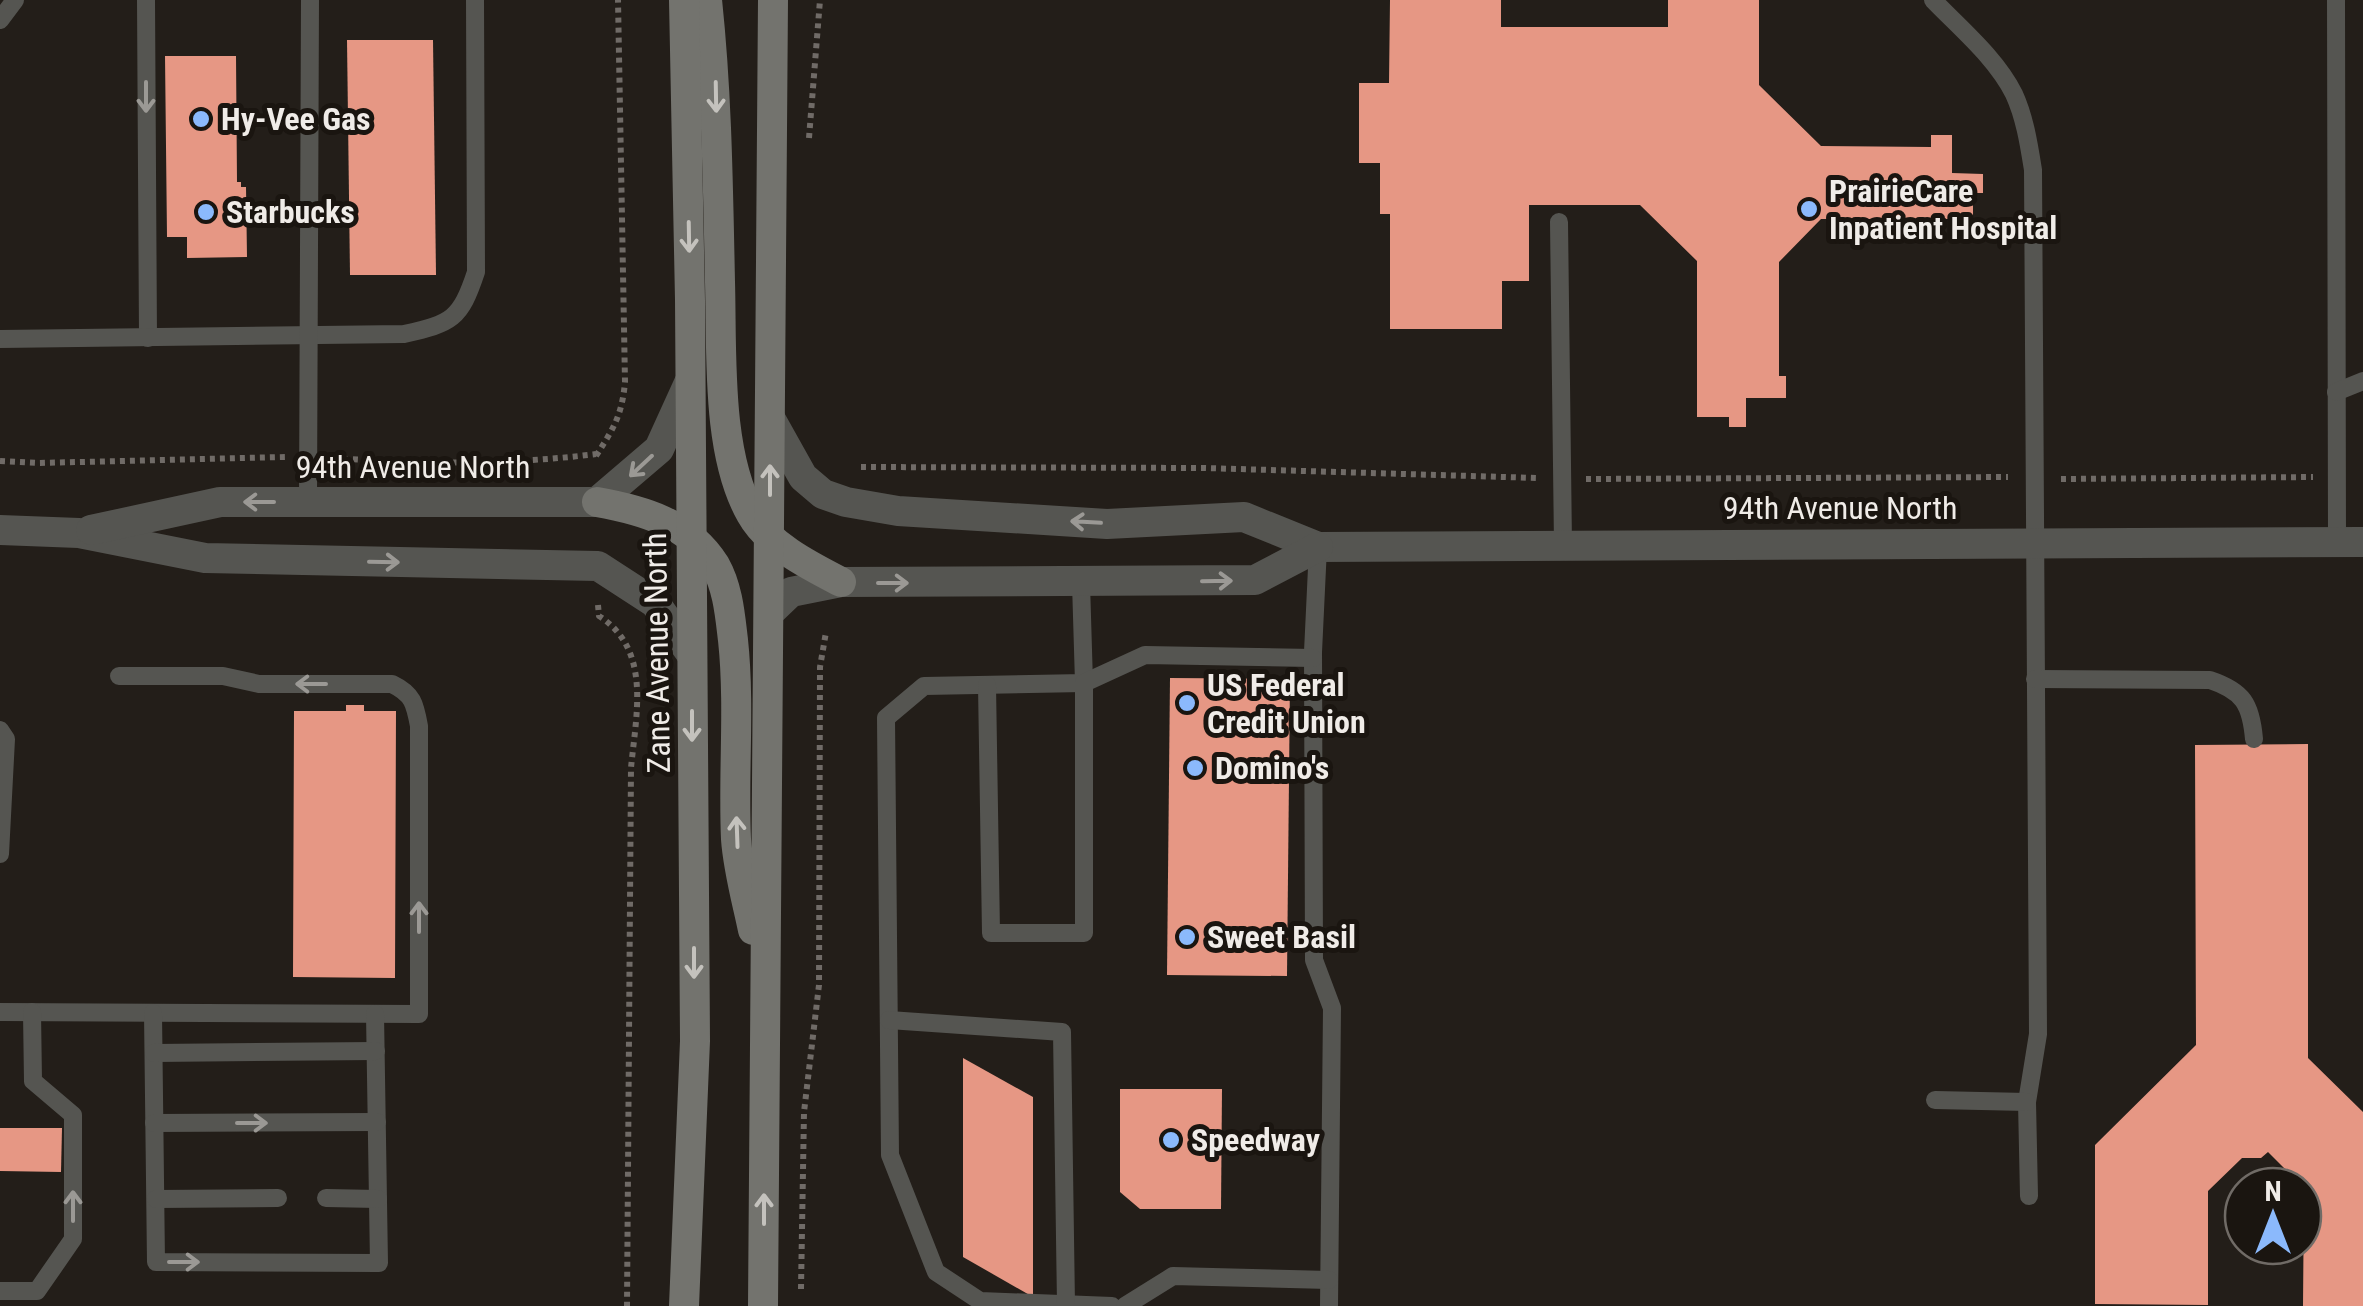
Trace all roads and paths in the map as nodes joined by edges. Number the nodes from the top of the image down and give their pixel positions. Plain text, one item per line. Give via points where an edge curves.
1 (15, 0) edge
2 (146, 0) edge
3 (310, 0) edge
4 (475, 0) edge
5 (618, 0) edge
6 (684, 0) edge
7 (708, 0) edge
8 (773, 0) edge
9 (820, 0) edge
10 (1932, 0) edge
11 (2336, 0) edge
12 (0, 20) edge
13 (809, 146) dead end
14 (1559, 222) dead end
15 (310, 333) junction
16 (148, 338) junction
17 (0, 339) edge
18 (2363, 380) edge
19 (689, 383) junction
20 (2336, 392) junction
21 (770, 418) junction
22 (596, 464) dead end
23 (853, 467) dead end
24 (2011, 477) dead end
25 (2300, 477) dead end
26 (1544, 478) dead end
27 (1582, 479) dead end
28 (2051, 479) dead end
29 (308, 502) junction
30 (597, 502) junction
31 (0, 530) edge
32 (79, 533) junction
33 (690, 536) junction
34 (770, 537) junction
35 (2034, 542) junction
36 (2350, 542) edge
37 (1564, 545) junction
38 (1318, 547) junction
39 (841, 582) junction
40 (1081, 583) junction
41 (598, 589) dead end
42 (769, 612) junction
43 (826, 632) dead end
44 (692, 656) junction
45 (1313, 658) junction
46 (119, 676) dead end
47 (2035, 679) junction
48 (1084, 683) junction
49 (987, 685) junction
50 (0, 730) edge
51 (2254, 739) dead end
52 (0, 854) edge
53 (766, 997) junction
54 (0, 1012) edge
55 (32, 1012) junction
56 (153, 1013) junction
57 (376, 1014) junction
58 (889, 1020) junction
59 (376, 1050) junction
60 (154, 1053) junction
61 (1935, 1100) dead end
62 (2027, 1102) junction
63 (377, 1122) junction
64 (154, 1123) junction
65 (2029, 1196) dead end
66 (278, 1198) dead end
67 (326, 1198) dead end
68 (156, 1199) junction
69 (378, 1199) junction
70 (1329, 1280) junction
71 (0, 1291) edge
72 (1066, 1304) edge
73 (627, 1306) edge
74 (684, 1306) edge
75 (763, 1306) edge
76 (800, 1306) edge
77 (1112, 1306) edge
78 (1125, 1306) edge
79 (1329, 1306) edge

1 - 12 lane
2 -> 16 lane
3 - 15 lane
4 - 15 lane via 476,272 466,304 444,324 404,334
5 - 22 path via 625,382 622,410
6 -> 19 main road, Zane Avenue North
7 -> 34 main road via 726,423 736,482
8 - 21 main road
9 - 13 path
10 - 35 lane via 1992,60 2014,94 2026,131 2033,170
11 - 20 lane
14 - 37 lane
15 - 16 lane
15 - 29 lane
16 - 17 lane
18 - 20 lane
19 -> 30 street via 659,449
19 - 33 main road, Zane Avenue North
20 - 36 lane
34 -> 21 main road
38 -> 21 street via 1244,518 1107,524 846,502 803,477
23 - 26 path
24 - 27 path
25 - 28 path
29 - 30 street, 94th Avenue North
29 -> 32 street, 94th Avenue North via 220,502
30 - 33 main road via 662,519
31 - 32 street, 94th Avenue North
32 -> 44 street, 94th Avenue North via 205,558 598,566 655,603
33 - 44 main road, Zane Avenue North
53 -> 33 main road via 736,842 738,685 729,602 715,566
34 - 39 main road
34 - 42 main road
35 - 36 street, 94th Avenue North
35 - 37 street, 94th Avenue North
35 - 47 lane
37 - 38 street, 94th Avenue North
40 -> 38 street via 1255,580
38 - 45 lane
39 -> 40 street
39 - 42 street via 791,592
40 - 48 lane
41 - 73 path via 599,616 618,628 638,687 631,768
42 - 53 main road
43 - 76 path via 820,668 819,985 804,1112
44 -> 74 main road, Zane Avenue North via 695,1041
45 - 48 lane via 1145,656
45 - 70 lane via 1314,960 1332,1008
57 -> 46 lane via 419,1014 419,726 407,692 392,684
47 - 51 lane via 2210,680 2233,688 2247,706
47 - 62 lane via 2038,1034
48 - 49 lane
48 - 49 lane via 1084,933 991,933
49 - 58 lane via 924,686 886,718
50 - 52 lane via 6,739
75 -> 53 main road
54 - 55 lane
55 - 56 lane
71 -> 55 lane via 37,1291 72,1239 73,1115 33,1081
56 - 57 lane
56 - 60 lane
57 - 59 lane
58 - 72 lane via 890,1154 936,1272 980,1301
58 - 72 lane via 1062,1032
59 - 60 lane
59 - 63 lane
60 - 64 lane
61 - 62 lane
62 - 65 lane
64 -> 63 lane
63 - 69 lane
64 - 68 lane
66 - 68 lane
67 - 69 lane
68 -> 69 lane via 156,1262 378,1263
70 - 78 lane via 1173,1276
70 - 79 lane
72 - 77 lane

